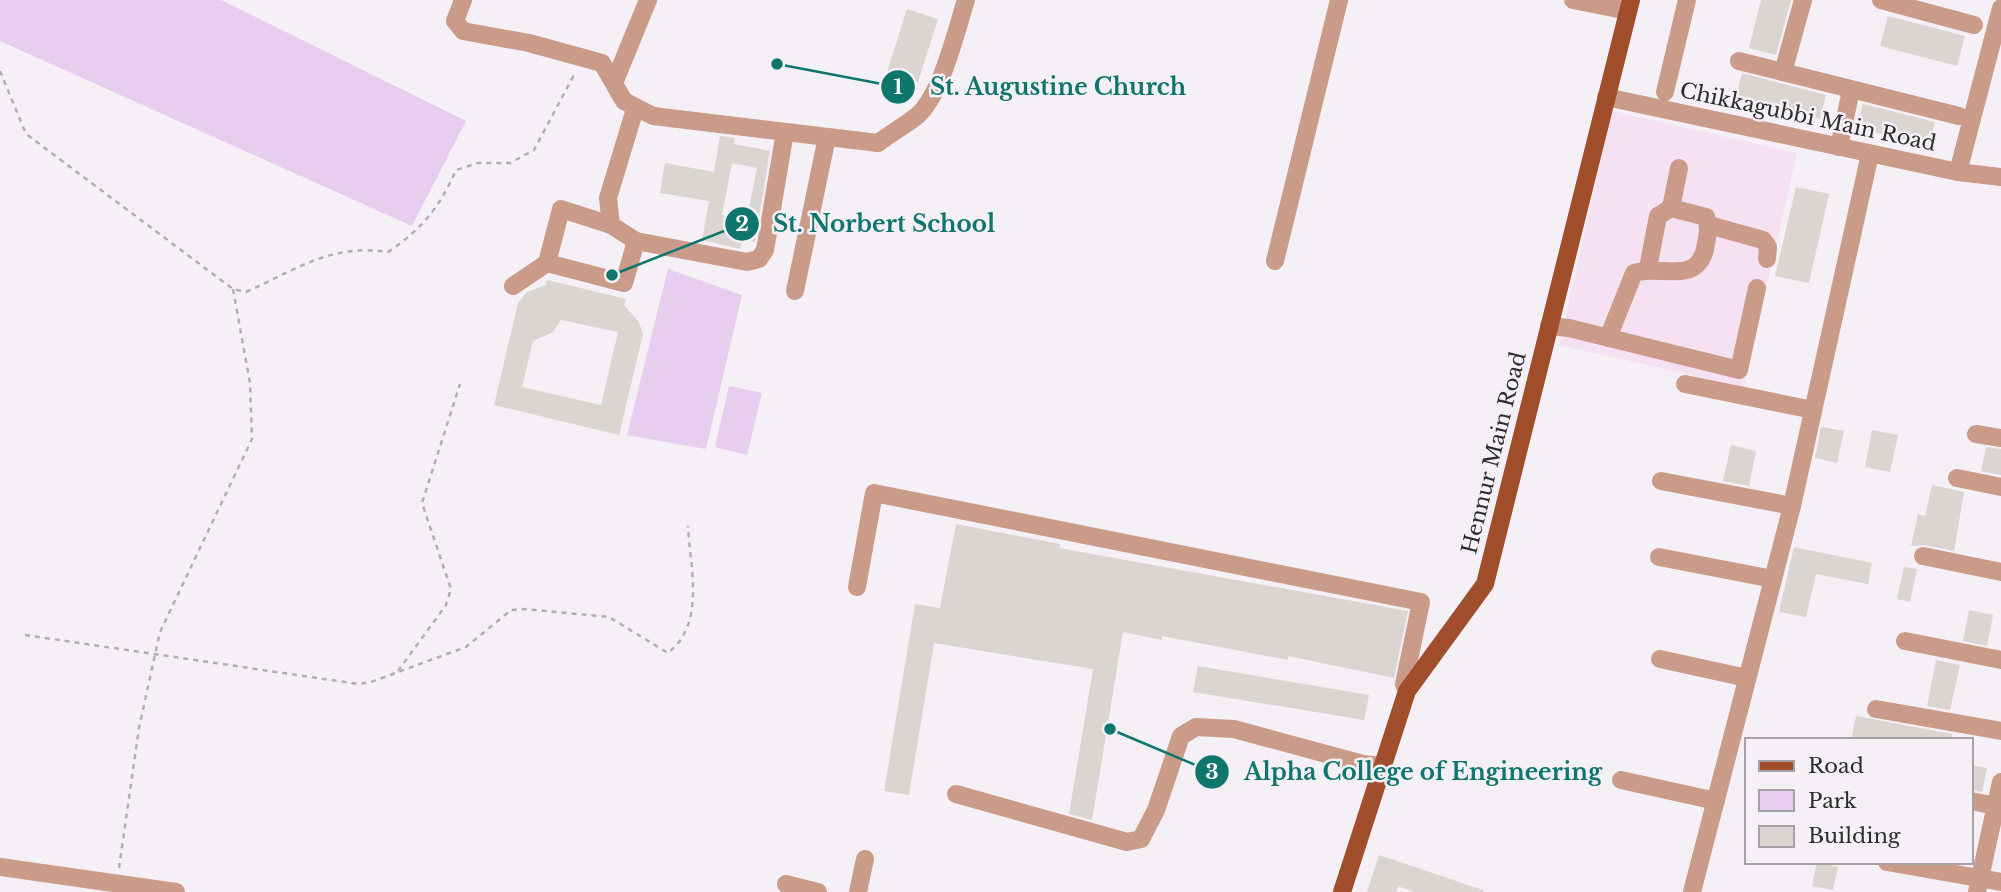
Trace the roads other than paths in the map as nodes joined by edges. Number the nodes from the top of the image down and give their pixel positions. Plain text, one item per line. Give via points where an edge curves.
1 (463, 0) edge
2 (648, 0) edge
3 (966, 0) edge
4 (1339, 0) edge
5 (1573, 0) edge
6 (1687, 0) edge
7 (1803, 0) edge
8 (1881, 0) edge
9 (1629, 5) edge
10 (2001, 8) edge
11 (1974, 25) dead end
12 (1739, 61) dead end
13 (1783, 72) junction
14 (614, 83) junction
15 (1851, 90) junction
16 (1665, 92) dead end
17 (1606, 97) junction
18 (635, 109) junction
19 (1959, 116) dead end
20 (785, 132) junction
21 (827, 137) junction
22 (1839, 147) junction
23 (1870, 153) junction
24 (1679, 168) dead end
25 (1958, 172) junction
26 (2001, 177) edge
27 (1671, 208) junction
28 (611, 225) junction
29 (1709, 225) junction
30 (636, 241) junction
31 (1767, 259) dead end
32 (1275, 261) dead end
33 (547, 263) junction
34 (1648, 268) junction
35 (513, 286) dead end
36 (1757, 288) dead end
37 (795, 291) dead end
38 (1549, 326) junction
39 (1608, 338) junction
40 (1685, 384) dead end
41 (1813, 410) junction
42 (1976, 433) dead end
43 (2001, 438) edge
44 (1957, 478) dead end
45 (1661, 481) dead end
46 (2001, 487) edge
47 (1792, 506) junction
48 (1923, 556) dead end
49 (1659, 557) dead end
50 (2001, 572) edge
51 (1773, 579) junction
52 (858, 587) dead end
53 (1905, 642) dead end
54 (1660, 659) dead end
55 (2001, 660) edge
56 (1747, 678) junction
57 (1407, 691) junction
58 (1876, 709) dead end
59 (2001, 731) edge
60 (1383, 766) junction
61 (1620, 780) dead end
62 (2001, 782) edge
63 (956, 794) dead end
64 (1716, 801) junction
65 (1973, 801) edge
66 (1996, 806) junction
67 (866, 859) dead end
68 (1894, 864) edge
69 (0, 867) edge
70 (2001, 882) edge
71 (786, 884) dead end
72 (1980, 886) edge
73 (176, 892) edge
74 (818, 892) edge
75 (858, 892) edge
76 (1342, 892) edge
77 (1692, 892) edge

1 - 14 street via 455,21 463,31 583,57 602,64
2 - 14 street
3 - 21 street via 937,85 918,114 878,143
4 - 32 street
5 - 9 street
6 - 16 street
7 - 13 street
8 - 11 street
9 - 17 main road, Hennur Main Road
10 - 25 street
12 - 13 street
13 - 15 street
14 - 18 street via 624,101
15 - 19 street
15 - 22 street
17 - 22 street, Chikkagubbi Main Road
17 - 38 main road, Hennur Main Road
18 - 20 street via 653,116
18 - 28 street via 608,198
20 - 21 street
20 - 30 street via 765,250 759,259 747,262
21 - 37 street
22 - 23 street, Chikkagubbi Main Road
23 - 25 street, Chikkagubbi Main Road
23 - 41 street
24 - 27 street
25 - 26 street, Chikkagubbi Main Road
27 - 29 street via 1706,217
27 - 34 street via 1658,216
28 - 30 street
28 - 33 street via 561,209
29 - 31 street via 1763,240
29 - 34 street via 1703,258 1691,269 1678,274
30 - 33 street via 624,283
33 - 35 street
34 - 39 street via 1634,273
36 - 39 street via 1739,370
38 - 39 street
38 - 57 main road, Hennur Main Road via 1485,584
40 - 41 street
41 - 47 street
42 - 43 street
44 - 46 street
45 - 47 street
47 - 51 street
48 - 50 street
49 - 51 street
51 - 56 street
52 - 57 street via 874,493 1421,602 1404,684
53 - 55 street
54 - 56 street
56 - 64 street
57 - 60 main road, Hennur Main Road
58 - 59 street
60 - 63 street via 1234,729 1196,727 1181,736 1141,839 1127,842
60 - 76 main road, Hennur Main Road
61 - 64 street
62 - 66 street
64 - 77 street
65 - 66 street
66 - 72 street
67 - 75 street
68 - 72 street
69 - 73 street
70 - 72 street
71 - 74 street

